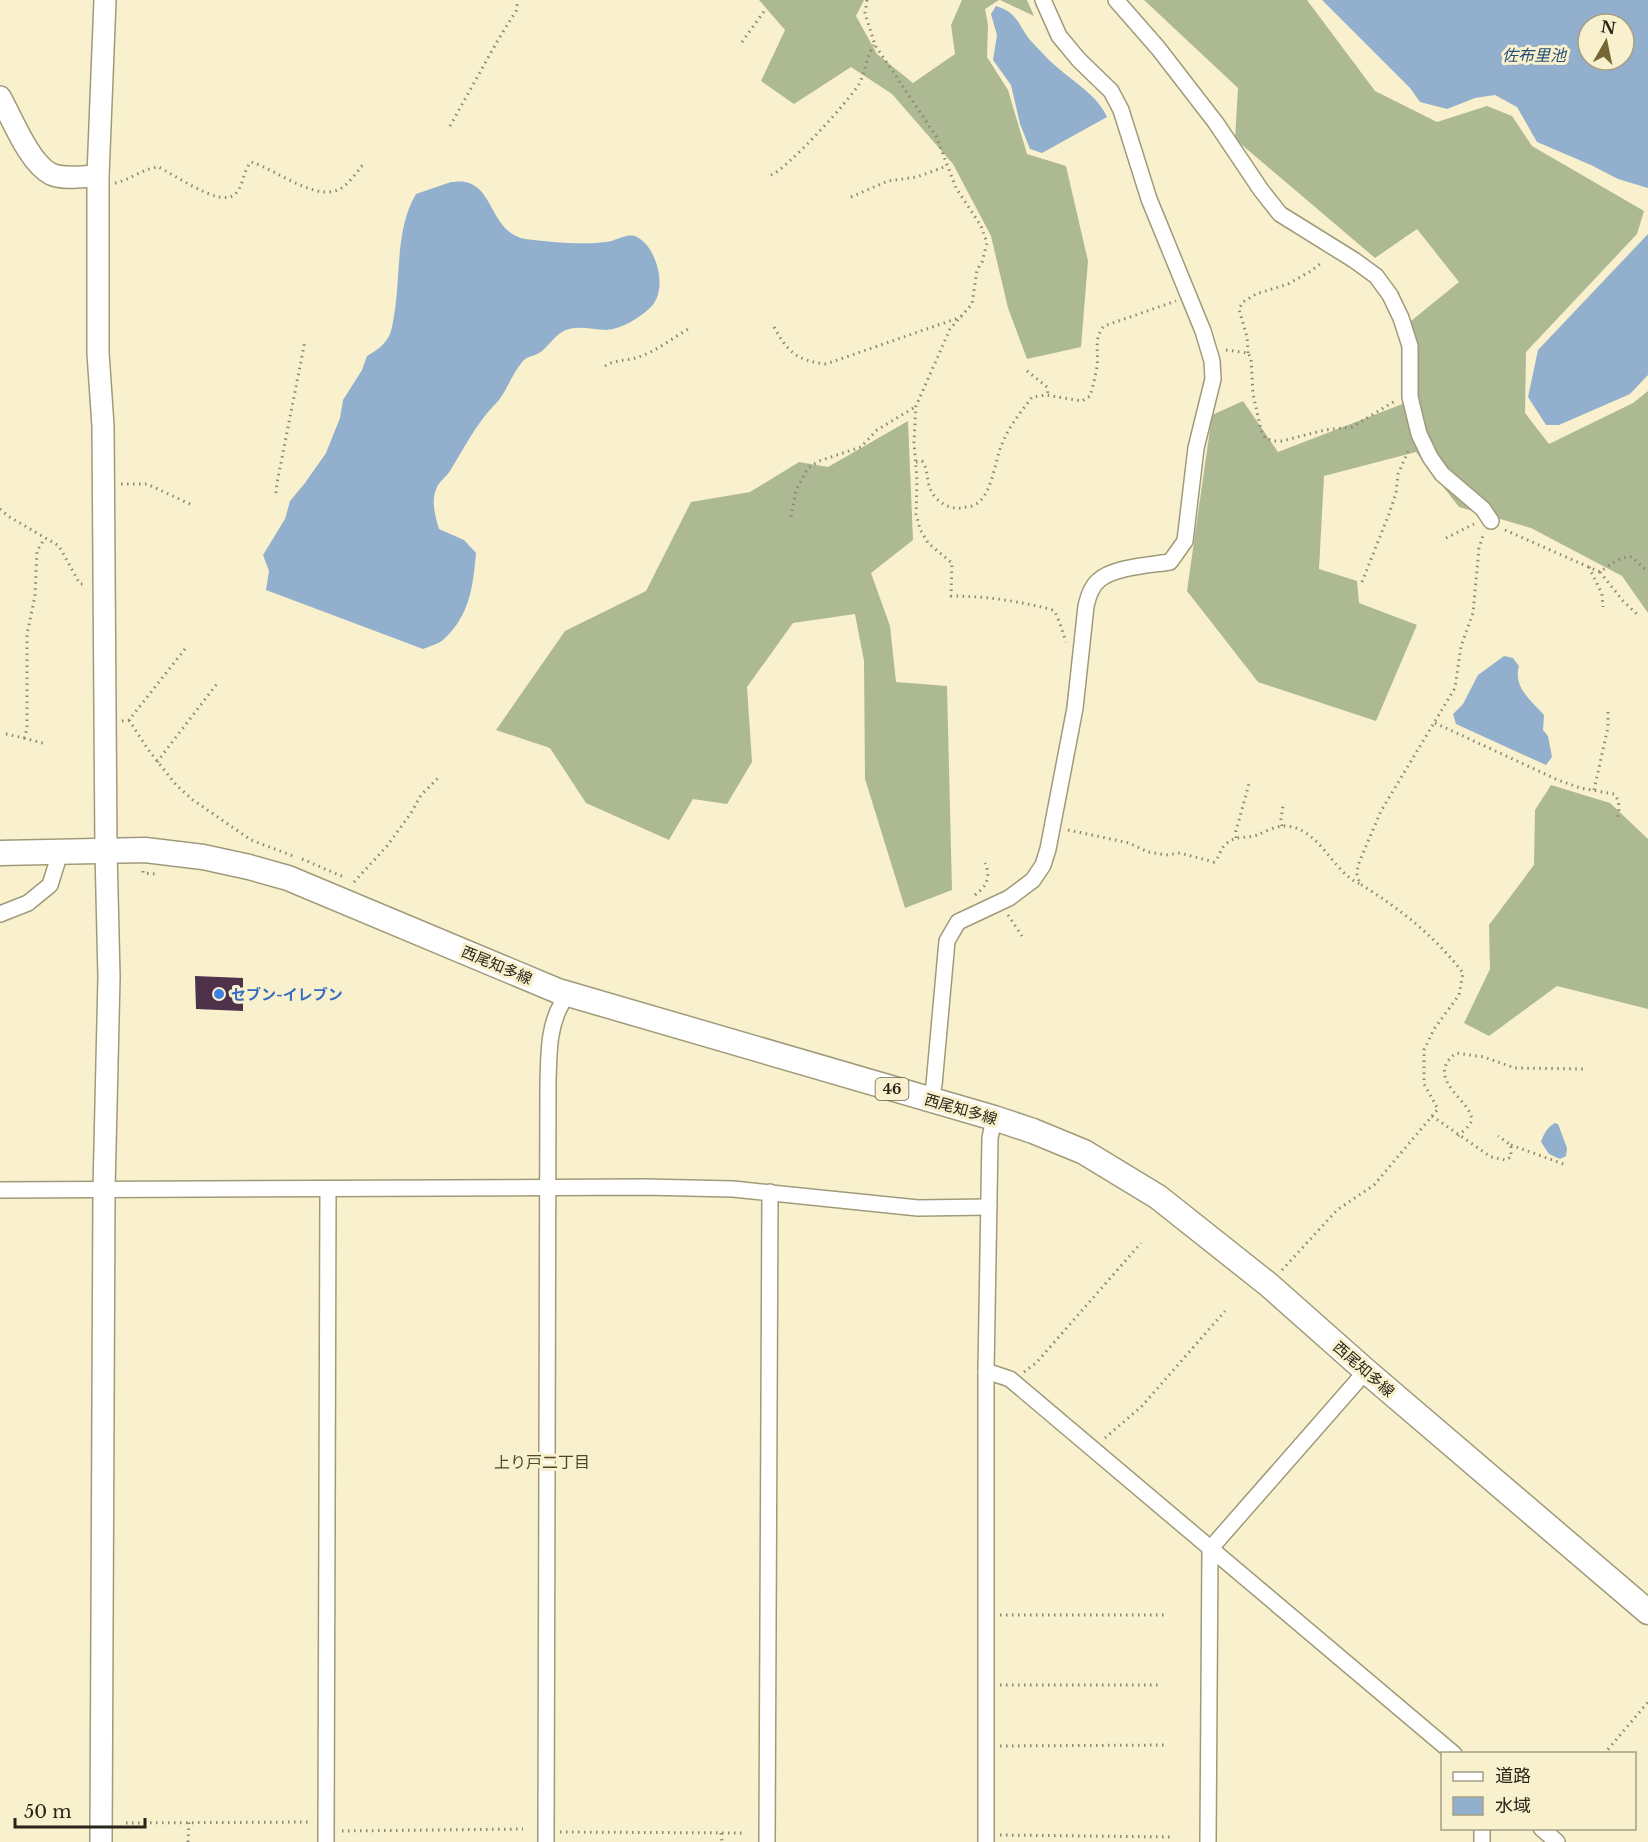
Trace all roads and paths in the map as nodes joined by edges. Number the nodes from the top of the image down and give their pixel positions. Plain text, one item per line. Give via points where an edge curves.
1 (105, 0) edge
2 (518, 0) edge
3 (867, 0) edge
4 (1043, 0) edge
5 (1116, 0) edge
6 (765, 10) dead end
7 (742, 42) dead end
8 (875, 45) junction
9 (0, 96) edge
10 (450, 126) dead end
11 (365, 165) dead end
12 (947, 166) junction
13 (771, 175) dead end
14 (98, 180) junction
15 (851, 197) dead end
16 (1322, 262) dead end
17 (1189, 297) junction
18 (961, 317) junction
19 (774, 327) dead end
20 (690, 328) dead end
21 (305, 341) dead end
22 (1248, 353) junction
23 (1210, 354) junction
24 (605, 366) dead end
25 (1027, 371) dead end
26 (1048, 395) junction
27 (1410, 397) junction
28 (916, 406) junction
29 (1419, 434) junction
30 (916, 463) junction
31 (104, 485) junction
32 (276, 493) dead end
33 (192, 505) dead end
34 (0, 509) edge
35 (791, 517) dead end
36 (1490, 520) junction
37 (45, 538) junction
38 (1446, 538) dead end
39 (1589, 567) junction
40 (1600, 572) junction
41 (1648, 572) edge
42 (1362, 582) dead end
43 (104, 585) junction
44 (1603, 607) dead end
45 (1638, 615) dead end
46 (1081, 647) junction
47 (185, 649) dead end
48 (219, 681) dead end
49 (1608, 711) dead end
50 (129, 720) junction
51 (105, 721) junction
52 (1435, 723) junction
53 (6, 734) dead end
54 (24, 738) junction
55 (46, 744) dead end
56 (157, 762) junction
57 (439, 777) dead end
58 (1250, 780) dead end
59 (1594, 790) junction
60 (1283, 806) dead end
61 (1617, 820) dead end
62 (1282, 826) junction
63 (1052, 828) junction
64 (1236, 838) junction
65 (106, 851) junction
66 (0, 854) edge
67 (60, 854) junction
68 (986, 863) dead end
69 (1360, 884) junction
70 (1000, 902) junction
71 (0, 914) edge
72 (969, 915) junction
73 (1022, 936) dead end
74 (558, 991) junction
75 (1585, 1068) dead end
76 (930, 1100) junction
77 (1432, 1116) junction
78 (994, 1118) junction
79 (1458, 1136) junction
80 (1498, 1136) dead end
81 (1511, 1145) junction
82 (1566, 1165) dead end
83 (548, 1188) junction
84 (328, 1189) junction
85 (0, 1190) edge
86 (104, 1190) junction
87 (770, 1192) junction
88 (988, 1207) junction
89 (1141, 1243) dead end
90 (1269, 1286) junction
91 (1225, 1311) dead end
92 (986, 1371) junction
93 (1366, 1371) junction
94 (1014, 1382) junction
95 (1092, 1449) junction
96 (1210, 1549) junction
97 (1648, 1612) edge
98 (986, 1615) junction
99 (1166, 1615) dead end
100 (986, 1685) junction
101 (1162, 1685) dead end
102 (1648, 1702) edge
103 (1167, 1744) dead end
104 (986, 1746) junction
105 (1452, 1752) edge
106 (1606, 1752) edge
107 (126, 1822) dead end
108 (189, 1822) junction
109 (523, 1829) dead end
110 (1543, 1830) edge
111 (326, 1832) edge
112 (721, 1833) junction
113 (742, 1833) dead end
114 (546, 1837) edge
115 (1173, 1837) dead end
116 (986, 1839) edge
117 (101, 1842) edge
118 (188, 1842) edge
119 (722, 1842) edge
120 (768, 1842) edge
121 (1208, 1842) edge
122 (1557, 1842) edge

1 - 14 street
2 - 10 path via 516,11
3 - 8 path via 865,13
4 - 17 street via 1059,36 1111,92 1122,110 1149,199
5 - 27 street via 1216,123 1280,214 1376,276 1390,295 1410,346
6 - 7 path
8 - 12 path via 936,136
8 - 13 path via 858,86 789,162
9 - 14 street via 41,167 53,175
11 - 14 path via 332,193 306,189 251,162 239,188 226,199 214,197 158,167 140,171 122,182
12 - 15 path via 916,177 888,181
12 - 18 path via 987,243 977,270 972,304
14 - 31 street via 98,353
16 - 22 path via 1288,284 1243,302 1239,309
17 - 23 street
17 - 26 path via 1104,326 1096,342 1097,365 1090,396 1082,401
18 - 19 path via 826,364 791,353
18 - 28 path via 950,329
20 - 24 path via 641,356
21 - 32 path
22 - 23 path via 1224,350
22 - 27 path via 1262,430 1265,438 1273,441 1352,427 1393,402
23 - 46 street via 1213,379 1196,448 1185,541 1170,562 1112,572 1098,581 1086,606
25 - 26 path via 1047,387
26 - 30 path via 1032,397 1012,424 993,476 982,500 975,505 956,509 945,505 928,486 925,465 922,461
27 - 29 street
28 - 30 path
28 - 35 path via 877,430 861,447 808,468 796,490
29 - 36 street via 1442,474
29 - 42 path via 1398,474 1389,514
30 - 46 path via 916,514 928,543 952,563 951,596 980,596 1054,610 1067,643
31 - 33 path via 147,484
31 - 43 street
34 - 37 path
36 - 38 path
36 - 39 path via 1514,535
36 - 52 path via 1481,538 1473,613 1461,646 1455,688
37 - 43 path via 59,546 80,584
37 - 54 path via 37,551 35,596 27,634
39 - 40 path
39 - 44 path via 1602,594
40 - 41 path via 1627,556
40 - 45 path
43 - 51 street
46 - 63 street via 1075,708
47 - 50 path
48 - 56 path
49 - 59 path
50 - 51 path
50 - 56 path
51 - 65 street
52 - 59 path via 1558,780
52 - 69 path via 1381,812 1358,865
53 - 54 path
54 - 55 path
56 - 57 path via 193,800 251,840 355,883
58 - 64 path
59 - 61 path via 1614,794 1618,799
60 - 62 path
62 - 64 path via 1254,837
62 - 69 path via 1309,834 1333,862
63 - 64 path via 1129,843 1148,852 1179,853 1214,862 1222,847
63 - 70 street via 1043,865 1033,880
65 - 67 main road, 西尾知多線 / 46
65 - 74 main road, 西尾知多線 / 46 via 145,850 203,857 288,878
65 - 86 street via 109,977
66 - 67 main road, 西尾知多線 / 46
67 - 71 street via 50,885 28,903
68 - 72 path via 986,883 967,904
69 - 77 path via 1411,919 1447,952 1463,973 1459,995 1424,1050 1424,1084 1438,1109
70 - 72 street
70 - 73 path
72 - 76 street via 958,922 947,941
74 - 76 main road, 西尾知多線 / 46
74 - 83 street via 562,1003 549,1040
75 - 79 path via 1515,1068 1484,1057 1456,1053 1445,1070 1447,1084 1472,1119
76 - 78 main road, 西尾知多線 / 46
77 - 79 path
77 - 90 path via 1374,1185 1337,1210
78 - 88 street
78 - 90 main road, 西尾知多線 / 46 via 1084,1152 1120,1173 1158,1197
79 - 81 path via 1499,1160 1510,1157
80 - 81 path
81 - 82 path
83 - 84 street
83 - 87 street
83 - 114 street
84 - 86 street
84 - 111 street
85 - 86 street
86 - 117 street
87 - 88 street via 918,1208
87 - 120 street
88 - 92 street
89 - 94 path via 1036,1363
90 - 93 main road, 西尾知多線 / 46
91 - 95 path via 1142,1406
92 - 94 street
92 - 98 street
93 - 96 street
93 - 97 main road, 西尾知多線 / 46
94 - 95 street
95 - 96 street
96 - 105 street
96 - 121 street
98 - 99 path
98 - 100 street
100 - 101 path
100 - 104 street
102 - 106 path
103 - 104 path
104 - 116 street
107 - 108 path
108 - 111 path
108 - 118 path
109 - 111 path
110 - 122 street
112 - 113 path
112 - 114 path
112 - 119 path
115 - 116 path

